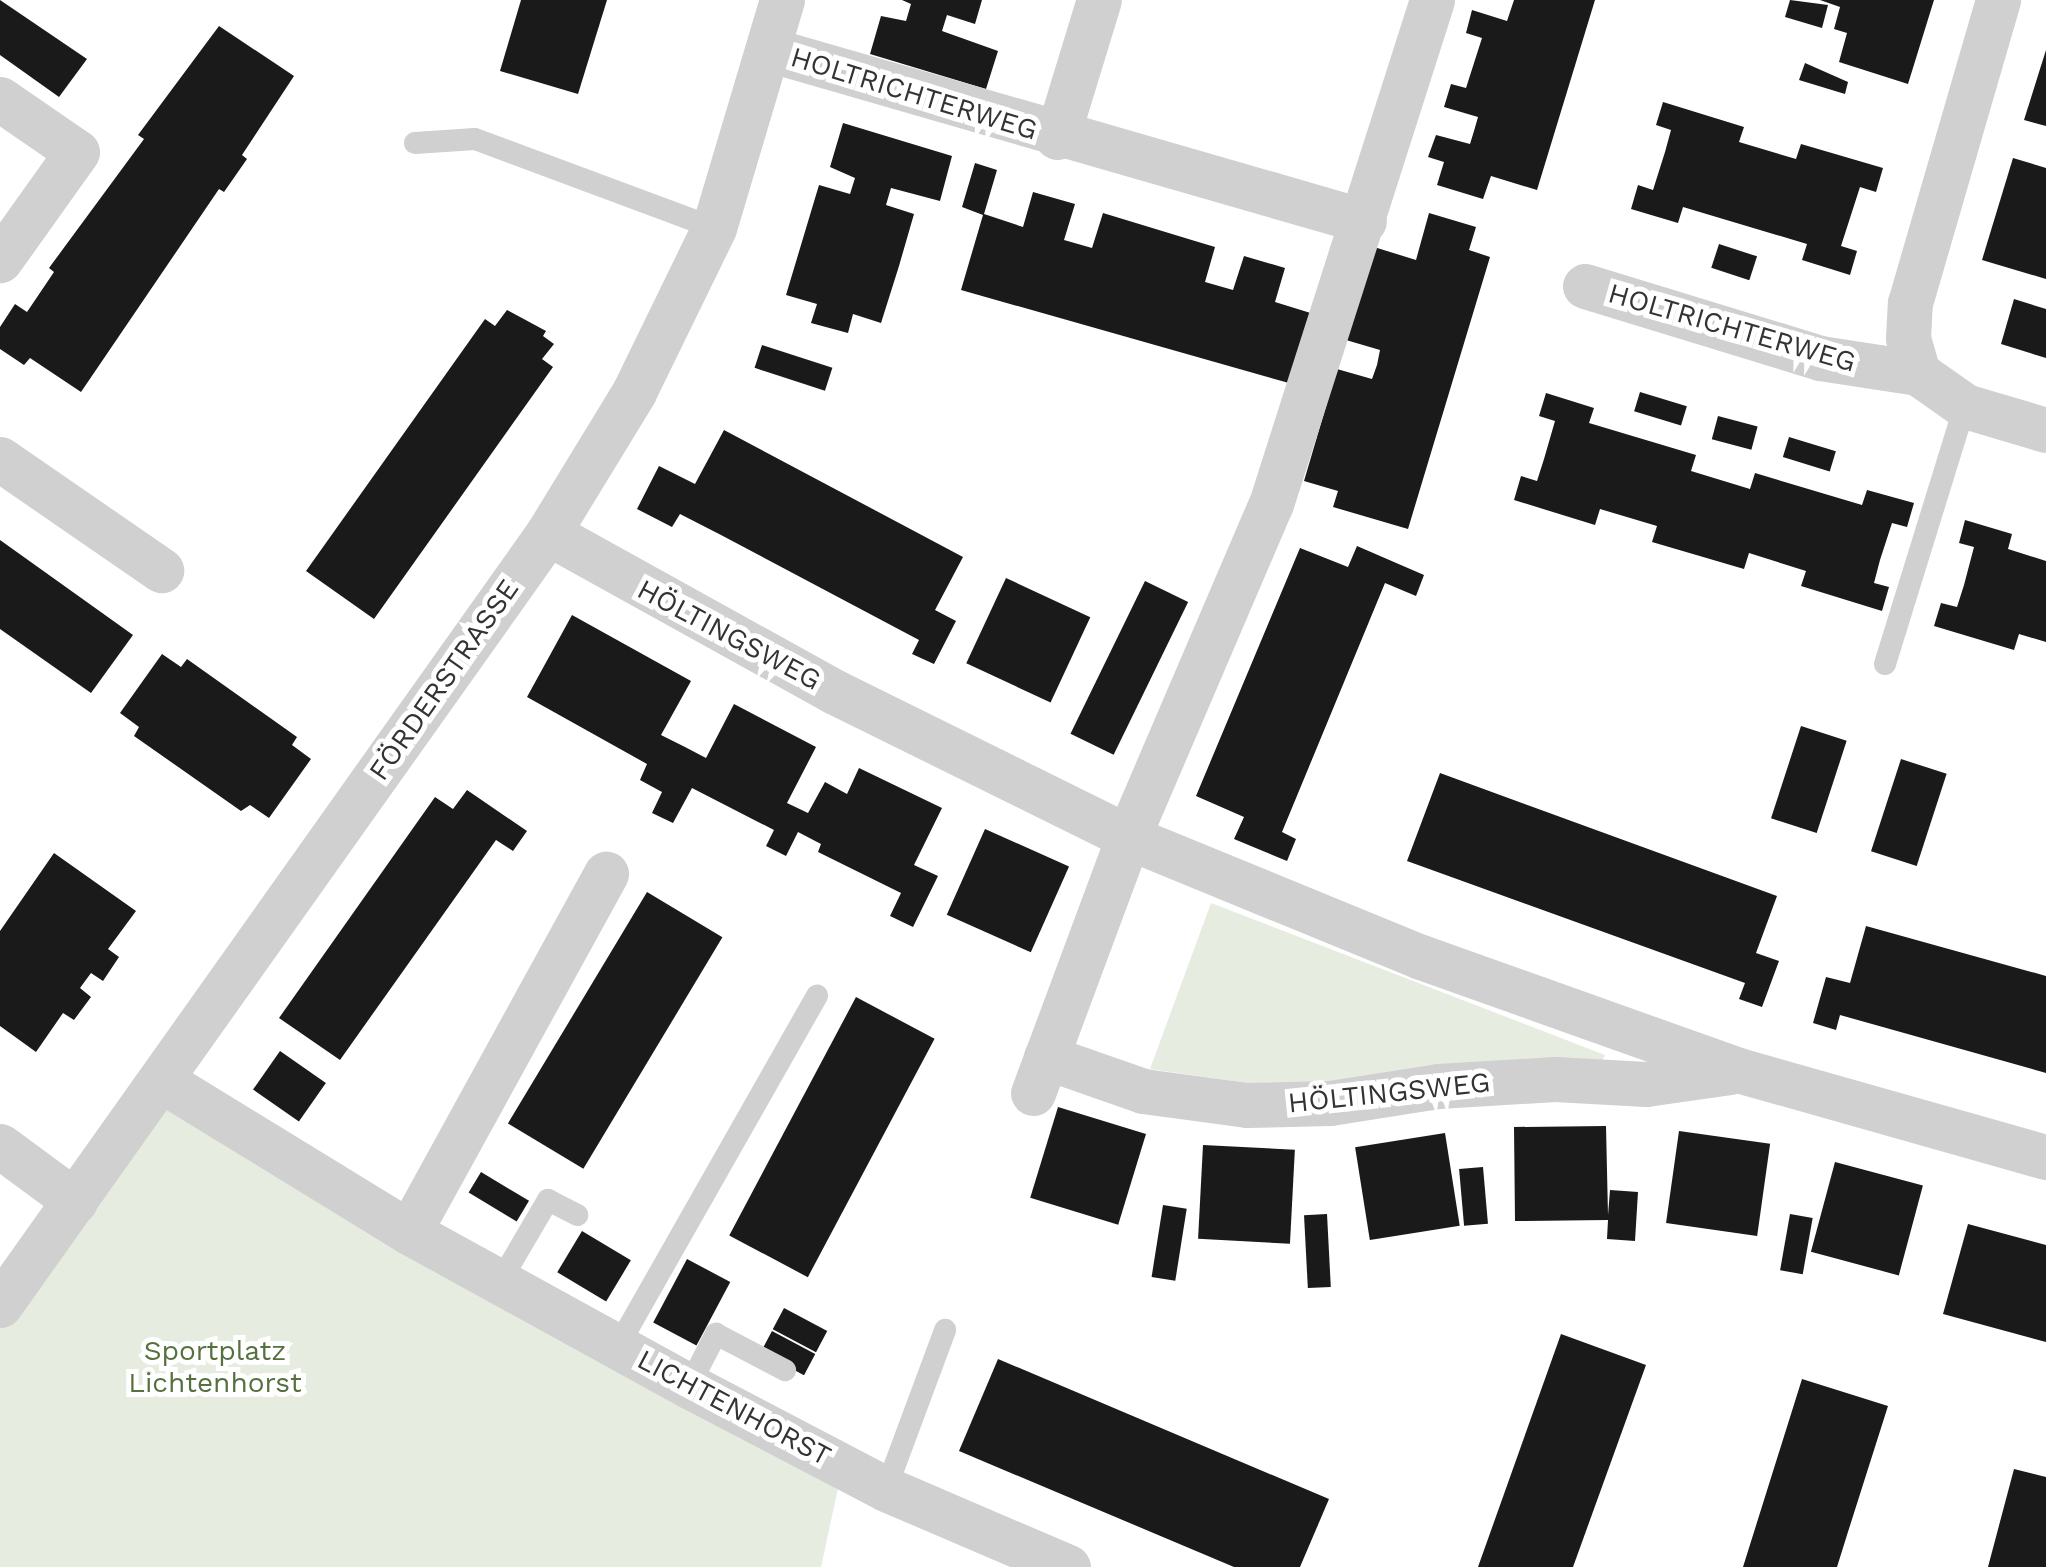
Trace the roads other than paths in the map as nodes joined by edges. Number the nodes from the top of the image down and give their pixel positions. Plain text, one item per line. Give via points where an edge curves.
1 (782, 0) edge
2 (1099, 0) edge
3 (1998, 0) edge
4 (1425, 2) edge
5 (771, 50) junction
6 (0, 99) edge
7 (1058, 138) junction
8 (415, 143) dead end
9 (1364, 221) junction
10 (714, 228) junction
11 (0, 260) edge
12 (1584, 286) dead end
13 (1918, 373) junction
14 (1965, 406) junction
15 (2046, 430) edge
16 (0, 458) edge
17 (548, 533) junction
18 (160, 570) dead end
19 (1886, 664) dead end
20 (1128, 837) junction
21 (606, 874) dead end
22 (816, 996) dead end
23 (1738, 1070) junction
24 (161, 1080) junction
25 (0, 1146) edge
26 (2046, 1157) edge
27 (75, 1201) junction
28 (577, 1215) dead end
29 (409, 1232) junction
30 (501, 1280) junction
31 (0, 1305) edge
32 (945, 1330) dead end
33 (618, 1346) junction
34 (785, 1370) dead end
35 (689, 1386) junction
36 (886, 1489) junction
37 (1068, 1567) edge

1 - 5 street, FÖRDERSTRASSE
2 - 7 street, HOLTRICHTERWEG
3 - 13 street via 1910,303 1908,338
4 - 9 street
5 - 7 street, HOLTRICHTERWEG
5 - 10 street, FÖRDERSTRASSE
6 - 11 street via 77,152
7 - 9 street, HOLTRICHTERWEG
8 - 10 lane via 475,138
9 - 20 street, HÖLTINGSWEG via 1271,504
10 - 17 street, FÖRDERSTRASSE via 634,392
12 - 13 street, HOLTRICHTERWEG via 1820,358
13 - 14 street, HOLTRICHTERWEG
14 - 15 street, HOLTRICHTERWEG
14 - 19 lane
16 - 18 street
17 - 20 street, HÖLTINGSWEG via 835,692
17 - 24 street, FÖRDERSTRASSE
20 - 23 street, HÖLTINGSWEG via 1421,958
20 - 23 street, HÖLTINGSWEG via 1040,1075 1247,1106 1536,1080 1646,1084
21 - 29 street
22 - 33 lane
23 - 26 street, HÖLTINGSWEG
24 - 27 street, FÖRDERSTRASSE
24 - 29 street, LICHTENHORST
25 - 27 street
27 - 31 street, FÖRDERSTRASSE
28 - 30 lane via 548,1200
29 - 30 street, LICHTENHORST
30 - 33 street, LICHTENHORST
32 - 36 lane
33 - 35 street, LICHTENHORST
34 - 35 lane via 716,1334
35 - 36 street, LICHTENHORST
36 - 37 street, LICHTENHORST

